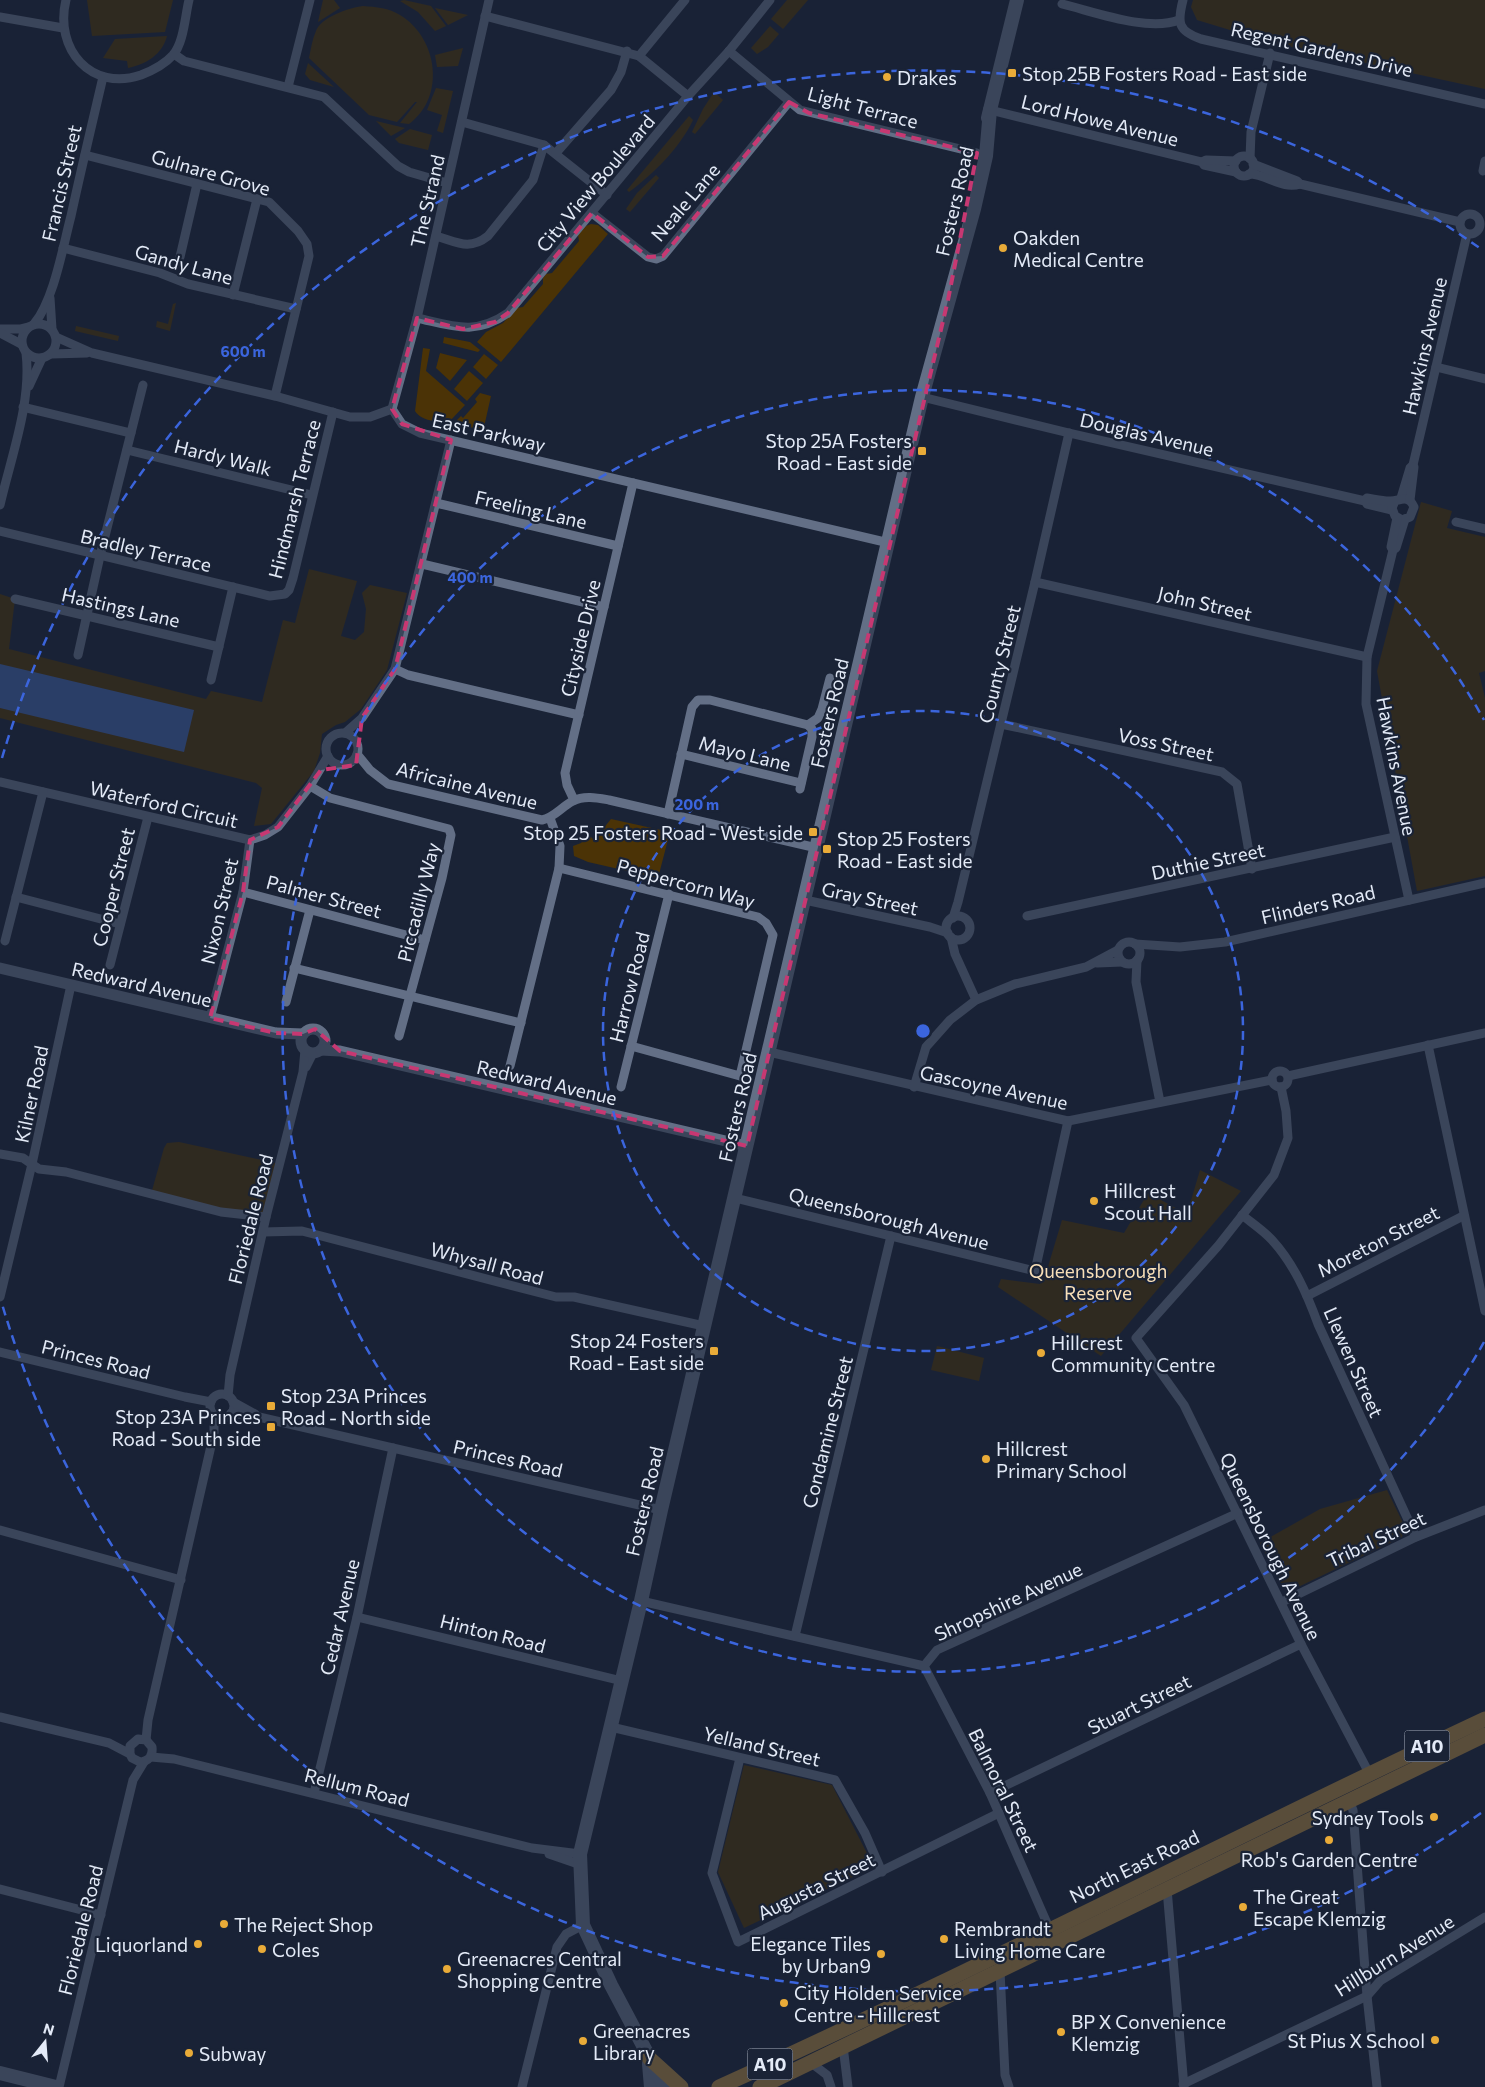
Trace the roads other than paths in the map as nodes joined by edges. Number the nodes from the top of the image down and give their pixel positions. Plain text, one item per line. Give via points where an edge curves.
1 (66, 0) edge
2 (189, 0) edge
3 (310, 0) edge
4 (489, 0) edge
5 (685, 0) edge
6 (770, 0) edge
7 (1018, 0) edge
8 (1183, 0) edge
9 (1062, 4) dead end
10 (0, 16) edge
11 (485, 16) junction
12 (1179, 20) junction
13 (63, 28) junction
14 (730, 51) junction
15 (628, 52) junction
16 (174, 54) junction
17 (1270, 54) junction
18 (639, 56) junction
19 (103, 77) junction
20 (288, 87) junction
21 (688, 96) junction
22 (789, 102) junction
23 (1485, 104) edge
24 (990, 110) junction
25 (462, 122) junction
26 (1251, 132) junction
27 (544, 144) junction
28 (556, 153) junction
29 (977, 153) junction
30 (85, 155) junction
31 (1237, 159) junction
32 (1251, 161) junction
33 (1485, 161) edge
34 (1202, 162) junction
35 (1483, 171) dead end
36 (1236, 172) junction
37 (1250, 174) junction
38 (447, 183) junction
39 (198, 184) junction
40 (1300, 184) junction
41 (607, 195) junction
42 (257, 199) junction
43 (592, 213) junction
44 (1460, 222) junction
45 (1482, 227) edge
46 (1467, 234) junction
47 (436, 236) junction
48 (63, 248) junction
49 (180, 257) dead end
50 (50, 295) junction
51 (233, 295) junction
52 (948, 300) junction
53 (296, 309) junction
54 (417, 318) junction
55 (31, 325) junction
56 (0, 329) edge
57 (0, 333) edge
58 (54, 333) junction
59 (22, 344) junction
60 (26, 353) junction
61 (92, 353) junction
62 (46, 356) junction
63 (1436, 367) junction
64 (1485, 379) edge
65 (143, 385) dead end
66 (25, 395) junction
67 (275, 396) junction
68 (922, 396) junction
69 (24, 406) junction
70 (392, 409) junction
71 (333, 412) junction
72 (131, 433) junction
73 (1068, 433) junction
74 (451, 440) junction
75 (127, 450) junction
76 (633, 483) junction
77 (312, 495) junction
78 (436, 503) junction
79 (0, 505) edge
80 (1400, 508) junction
81 (1456, 522) dead end
82 (1485, 529) edge
83 (0, 531) edge
84 (888, 543) junction
85 (618, 546) junction
86 (100, 556) junction
87 (422, 564) junction
88 (1035, 582) junction
89 (233, 587) junction
90 (285, 594) joint
91 (16, 598) dead end
92 (604, 607) junction
93 (86, 615) junction
94 (219, 646) junction
95 (78, 655) dead end
96 (1367, 657) junction
97 (395, 669) junction
98 (830, 678) dead end
99 (210, 680) dead end
100 (579, 714) junction
101 (362, 718) junction
102 (808, 724) junction
103 (1001, 724) junction
104 (345, 734) junction
105 (357, 744) junction
106 (357, 754) junction
107 (681, 754) junction
108 (328, 756) junction
109 (343, 764) junction
110 (321, 770) junction
111 (370, 770) junction
112 (0, 782) edge
113 (310, 786) junction
114 (43, 792) junction
115 (574, 800) junction
116 (668, 814) junction
117 (148, 817) junction
118 (550, 818) junction
119 (1395, 837) junction
120 (250, 840) junction
121 (817, 848) junction
122 (559, 868) junction
123 (1252, 869) junction
124 (1485, 883) edge
125 (243, 892) junction
126 (669, 894) junction
127 (16, 897) junction
128 (804, 900) junction
129 (1410, 900) junction
130 (958, 902) junction
131 (310, 910) junction
132 (1027, 916) dead end
133 (963, 918) junction
134 (951, 920) junction
135 (120, 924) junction
136 (930, 926) junction
137 (949, 935) junction
138 (965, 938) junction
139 (425, 940) junction
140 (5, 942) dead end
141 (1135, 944) junction
142 (1158, 946) junction
143 (1118, 950) junction
144 (955, 954) junction
145 (1138, 958) junction
146 (1094, 963) junction
147 (1123, 963) junction
148 (110, 965) dead end
149 (0, 968) edge
150 (294, 968) junction
151 (1136, 982) junction
152 (71, 985) junction
153 (410, 996) junction
154 (976, 1000) junction
155 (286, 1002) dead end
156 (210, 1018) junction
157 (521, 1023) junction
158 (276, 1033) junction
159 (1485, 1033) edge
160 (303, 1034) junction
161 (324, 1036) junction
162 (399, 1036) dead end
163 (1428, 1045) junction
164 (631, 1046) junction
165 (310, 1050) junction
166 (340, 1051) junction
167 (769, 1052) junction
168 (510, 1066) dead end
169 (1288, 1076) junction
170 (1272, 1080) junction
171 (621, 1087) dead end
172 (914, 1087) junction
173 (1281, 1087) junction
174 (1160, 1102) junction
175 (1068, 1121) junction
176 (747, 1146) junction
177 (0, 1154) edge
178 (32, 1164) junction
179 (735, 1198) junction
180 (1242, 1215) junction
181 (1463, 1216) junction
182 (266, 1217) junction
183 (263, 1232) junction
184 (891, 1236) junction
185 (1307, 1296) junction
186 (0, 1297) edge
187 (1485, 1311) edge
188 (704, 1326) junction
189 (0, 1352) edge
190 (230, 1375) junction
191 (230, 1399) junction
192 (213, 1405) junction
193 (228, 1415) junction
194 (259, 1417) junction
195 (214, 1434) junction
196 (393, 1448) junction
197 (661, 1510) junction
198 (1485, 1510) edge
199 (1238, 1513) junction
200 (0, 1530) edge
201 (1416, 1537) junction
202 (181, 1580) junction
203 (641, 1601) junction
204 (1282, 1602) junction
205 (357, 1617) junction
206 (795, 1636) junction
207 (1301, 1644) junction
208 (924, 1666) junction
209 (622, 1681) junction
210 (0, 1717) edge
211 (1485, 1719) edge
212 (611, 1727) junction
213 (1485, 1736) edge
214 (109, 1743) junction
215 (144, 1748) junction
216 (131, 1756) junction
217 (740, 1758) junction
218 (1369, 1773) junction
219 (133, 1780) junction
220 (1376, 1787) junction
221 (314, 1793) junction
222 (990, 1793) junction
223 (1345, 1794) junction
224 (999, 1813) junction
225 (581, 1860) junction
226 (882, 1872) junction
227 (1164, 1882) junction
228 (0, 1890) edge
229 (101, 1915) junction
230 (1485, 1917) edge
231 (583, 1925) junction
232 (1054, 1937) junction
233 (993, 1958) junction
234 (1000, 1971) junction
235 (1367, 1996) junction
236 (821, 2041) junction
237 (843, 2046) junction
238 (649, 2058) junction
239 (810, 2062) junction
240 (0, 2073) edge
241 (1183, 2085) edge
242 (58, 2087) edge
243 (522, 2087) edge
244 (651, 2087) edge
245 (665, 2087) edge
246 (681, 2087) edge
247 (719, 2087) edge
248 (760, 2087) edge
249 (831, 2087) edge
250 (848, 2087) edge
251 (1009, 2087) edge
252 (1377, 2087) edge

1 - 13 street
2 - 16 street
3 - 20 street
4 - 11 street, The Strand
5 - 18 street
6 - 14 street, City View Boulevard
7 - 24 main road, Fosters Road
8 - 12 street
9 - 12 street via 1142,24 1166,25
10 - 13 street
11 - 15 street
11 - 25 street, The Strand
12 - 17 street, Regent Gardens Drive via 1187,34
13 - 19 street via 69,48
14 - 21 street, City View Boulevard
14 - 22 street, Light Terrace
15 - 18 street
15 - 28 street via 611,90
16 - 19 street via 158,69 134,77 113,80
16 - 20 street via 184,61
17 - 23 street, Regent Gardens Drive
17 - 26 street
18 - 21 street
19 - 30 street, Francis Street
20 - 38 street via 324,97 398,166
21 - 41 street, City View Boulevard
22 - 29 street, Light Terrace via 809,113
22 - 43 street, Neale Lane via 663,256 656,259 648,257
24 - 29 main road, Fosters Road
24 - 34 street, Lord Howe Avenue
24 - 52 main road, Fosters Road via 986,156
25 - 27 street
25 - 38 street, The Strand
26 - 31 street
26 - 32 street
27 - 28 street
27 - 47 street via 533,180 488,236 470,245
28 - 41 street
29 - 52 main road, Fosters Road
30 - 39 street, Gulnare Grove
30 - 48 street, Francis Street
31 - 32 street via 1244,157
31 - 34 street, Lord Howe Avenue
31 - 36 street
32 - 37 street
32 - 40 street
33 - 35 street
34 - 36 street, Lord Howe Avenue
36 - 37 street via 1241,176
37 - 40 street via 1294,186
38 - 47 street, The Strand
39 - 42 street, Gulnare Grove
39 - 49 street
40 - 44 street
41 - 43 street, City View Boulevard
42 - 51 street
42 - 53 street, Gulnare Grove via 269,202 298,231 306,244 309,256
43 - 54 street, City View Boulevard via 508,312 495,322 463,329
44 - 45 street via 1470,214 1479,220
44 - 46 street
45 - 46 street
46 - 63 street, Hawkins Avenue
47 - 54 street, The Strand
48 - 50 street, Francis Street
48 - 51 street, Gandy Lane via 160,272 188,284
50 - 55 street, Francis Street via 39,318
50 - 58 street, Francis Street
51 - 53 street, Gandy Lane
52 - 68 main road, Fosters Road
53 - 67 street, Gulnare Grove
54 - 70 street, The Strand
55 - 56 street via 20,329
55 - 58 street via 44,324
55 - 59 street via 22,334
57 - 59 street
58 - 61 street
58 - 62 street via 55,346
59 - 60 street
60 - 62 street via 34,357
60 - 66 street
61 - 62 street
61 - 67 street
62 - 66 street via 37,366
63 - 64 street
63 - 80 street, Hawkins Avenue
65 - 72 street
66 - 69 street
67 - 71 street
68 - 73 street, Douglas Avenue
68 - 84 main road, Fosters Road
69 - 72 street
69 - 79 street
70 - 71 street via 370,417 350,417
70 - 74 street, East Parkway via 402,424 420,433
71 - 77 street, Hindmarsh Terrace
72 - 75 street
73 - 80 street, Douglas Avenue via 1367,504
73 - 88 street, County Street
74 - 76 street, East Parkway
74 - 78 street
75 - 77 street, Hardy Walk
75 - 86 street
76 - 84 street, East Parkway
76 - 85 street, Cityside Drive
77 - 90 street, Hindmarsh Terrace via 293,578
78 - 85 street, Freeling Lane
78 - 87 street
80 - 96 street, Hawkins Avenue via 1396,548
81 - 82 street
83 - 86 street, Bradley Terrace
84 - 121 main road, Fosters Road
85 - 92 street, Cityside Drive
86 - 89 street, Bradley Terrace
86 - 93 street
87 - 92 street
87 - 97 street
88 - 96 street, John Street
88 - 103 street, County Street
89 - 90 street, Bradley Terrace via 270,596
89 - 94 street
91 - 93 street, Hastings Lane
92 - 100 street, Cityside Drive
93 - 94 street, Hastings Lane
93 - 95 street
94 - 99 street
96 - 119 street, Hawkins Avenue via 1366,704
97 - 100 street via 408,675
97 - 101 street
98 - 102 street via 818,718
100 - 115 street, Cityside Drive via 565,773
101 - 104 street
101 - 105 street
102 - 107 street via 710,700 698,700 692,707
102 - 107 street, Mayo Lane via 812,737 801,786
103 - 123 street, Voss Street via 1222,772 1237,784
103 - 130 street, County Street
104 - 105 street
104 - 108 street via 330,739
105 - 106 street
106 - 109 street via 354,760
106 - 111 street, Africaine Avenue
107 - 116 street
108 - 109 street
108 - 110 street, Waterford Circuit
109 - 110 street
109 - 111 street, Africaine Avenue
110 - 113 street, Waterford Circuit
111 - 118 street, Africaine Avenue via 388,784 542,820
112 - 114 street, Waterford Circuit
113 - 120 street, Waterford Circuit via 278,827 265,836
113 - 139 street, Piccadilly Way via 330,798 449,828 451,835 442,878
114 - 117 street, Waterford Circuit
114 - 127 street
115 - 116 street via 602,799
115 - 118 street, Africaine Avenue
116 - 121 street
117 - 120 street, Waterford Circuit
117 - 135 street, Cooper Street
118 - 122 street via 558,834
119 - 123 street, Duthie Street
119 - 129 street, Hawkins Avenue
120 - 125 street, Nixon Street
121 - 128 main road, Fosters Road
122 - 126 street, Peppercorn Way
122 - 157 street
123 - 132 street, Duthie Street
124 - 129 street, Flinders Road
125 - 131 street, Palmer Street
125 - 156 street, Nixon Street
126 - 164 street, Harrow Road
126 - 164 street, Peppercorn Way via 758,917 773,935 740,1076
127 - 135 street
127 - 140 street
128 - 136 street, Gray Street
128 - 167 main road, Fosters Road
129 - 142 street, Flinders Road via 1225,942
130 - 133 street
130 - 134 street, County Street
131 - 139 street, Palmer Street
131 - 150 street
133 - 134 street
133 - 138 street via 970,925
134 - 136 street, Gray Street
134 - 137 street
135 - 148 street, Cooper Street
136 - 137 street, Gray Street
137 - 138 street via 958,940
137 - 144 street
138 - 144 street
139 - 153 street, Piccadilly Way
141 - 142 street, Flinders Road
141 - 143 street via 1125,942
141 - 145 street via 1139,949
142 - 145 street
143 - 146 street
143 - 147 street
144 - 154 street
145 - 147 street via 1132,964
145 - 151 street
146 - 147 street
146 - 154 street via 1015,984
147 - 151 street
149 - 152 street, Redward Avenue
150 - 153 street
150 - 155 street
151 - 174 street
152 - 156 street, Redward Avenue
152 - 178 street, Kilner Road
153 - 157 street
153 - 162 street, Piccadilly Way
154 - 172 street via 950,1020 926,1047
156 - 158 street, Redward Avenue
157 - 168 street
158 - 160 street, Redward Avenue
158 - 165 street, Redward Avenue
159 - 163 street
160 - 161 street via 315,1029
160 - 165 street via 301,1042
161 - 165 street via 325,1043
161 - 166 street
163 - 169 street
163 - 181 street
164 - 171 street, Harrow Road
165 - 166 street, Redward Avenue
165 - 182 street, Floriedale Road
166 - 176 street, Redward Avenue
167 - 172 street, Gascoyne Avenue
167 - 176 main road, Fosters Road
169 - 170 street via 1284,1071 1277,1071
169 - 173 street via 1288,1082
170 - 173 street
170 - 174 street, Gascoyne Avenue
172 - 175 street, Gascoyne Avenue
173 - 180 street via 1288,1138 1274,1175
174 - 175 street, Gascoyne Avenue
175 - 184 street, Queensborough Avenue via 1035,1271
176 - 179 main road, Fosters Road
177 - 178 street via 22,1158
178 - 182 street via 39,1169 66,1172 221,1212
178 - 186 street, Kilner Road
179 - 184 street, Queensborough Avenue
179 - 188 main road, Fosters Road
180 - 185 street, Llewen Street via 1272,1240 1293,1268
180 - 199 street, Queensborough Avenue via 1136,1338 1184,1405
181 - 185 street, Moreton Street
181 - 187 street
182 - 183 street, Floriedale Road
183 - 188 street, Whysall Road via 302,1231 556,1297 574,1297
183 - 190 street, Floriedale Road
184 - 206 street, Condamine Street
185 - 201 street, Llewen Street
188 - 197 main road, Fosters Road
189 - 192 street, Princes Road
190 - 191 street, Floriedale Road
190 - 192 street, Floriedale Road
191 - 192 street
191 - 193 street, Floriedale Road
191 - 194 street, Princes Road
192 - 193 street, Princes Road
192 - 195 street, Floriedale Road
193 - 194 street, Princes Road
193 - 195 street, Floriedale Road
194 - 196 street, Princes Road
195 - 202 street, Floriedale Road
196 - 197 street, Princes Road
196 - 205 street, Cedar Avenue
197 - 203 main road, Fosters Road
198 - 201 street, Tribal Street
199 - 204 street, Queensborough Avenue
199 - 208 street, Shropshire Avenue via 937,1650
200 - 202 street
201 - 204 street, Tribal Street
202 - 215 street, Floriedale Road
203 - 206 street, Shropshire Avenue
203 - 209 main road, Fosters Road
204 - 207 street, Queensborough Avenue
205 - 209 street, Hinton Road
205 - 221 street, Cedar Avenue
206 - 208 street, Shropshire Avenue
207 - 218 street, Queensborough Avenue
207 - 222 street, Stuart Street
208 - 222 street, Balmoral Street
209 - 212 main road, Fosters Road
210 - 214 street
211 - 218 highway, North East Road / A10
212 - 217 street, Yelland Street
212 - 225 main road, Fosters Road
213 - 220 highway, North East Road / A10
214 - 215 street
214 - 216 street
215 - 216 street, Floriedale Road
215 - 216 street, Rellum Road via 135,1761
215 - 219 street, Floriedale Road
215 - 221 street, Rellum Road via 174,1760
216 - 219 street, Floriedale Road
217 - 226 street, Yelland Street via 834,1780 865,1833
217 - 226 street, Augusta Street via 712,1873 738,1942
218 - 220 highway
218 - 223 highway, North East Road / A10
219 - 229 street, Floriedale Road
220 - 223 highway, North East Road / A10
221 - 225 street, Rellum Road
222 - 224 street, Balmoral Street
223 - 227 highway, North East Road / A10
223 - 235 street via 1354,1821
224 - 226 street, Augusta Street
224 - 232 street, Balmoral Street
225 - 231 main road, Fosters Road
227 - 232 highway, North East Road / A10
227 - 241 street
228 - 229 street
229 - 242 street, Floriedale Road
230 - 235 street, Hillburn Avenue via 1380,1981
231 - 238 main road, Fosters Road
231 - 243 street via 566,1934 557,1947
232 - 233 highway, North East Road / A10
232 - 234 highway, North East Road / A10
233 - 234 highway
233 - 236 highway, North East Road / A10
234 - 237 highway, North East Road / A10
234 - 251 street via 1005,2075
235 - 241 street, Hillburn Avenue
235 - 252 street
236 - 237 highway
236 - 247 highway, North East Road / A10
237 - 239 highway, North East Road / A10
237 - 250 street
238 - 244 main road
238 - 245 main road, Fosters Road
238 - 246 highway
239 - 248 highway, North East Road / A10
239 - 249 street via 827,2076
240 - 242 main road

